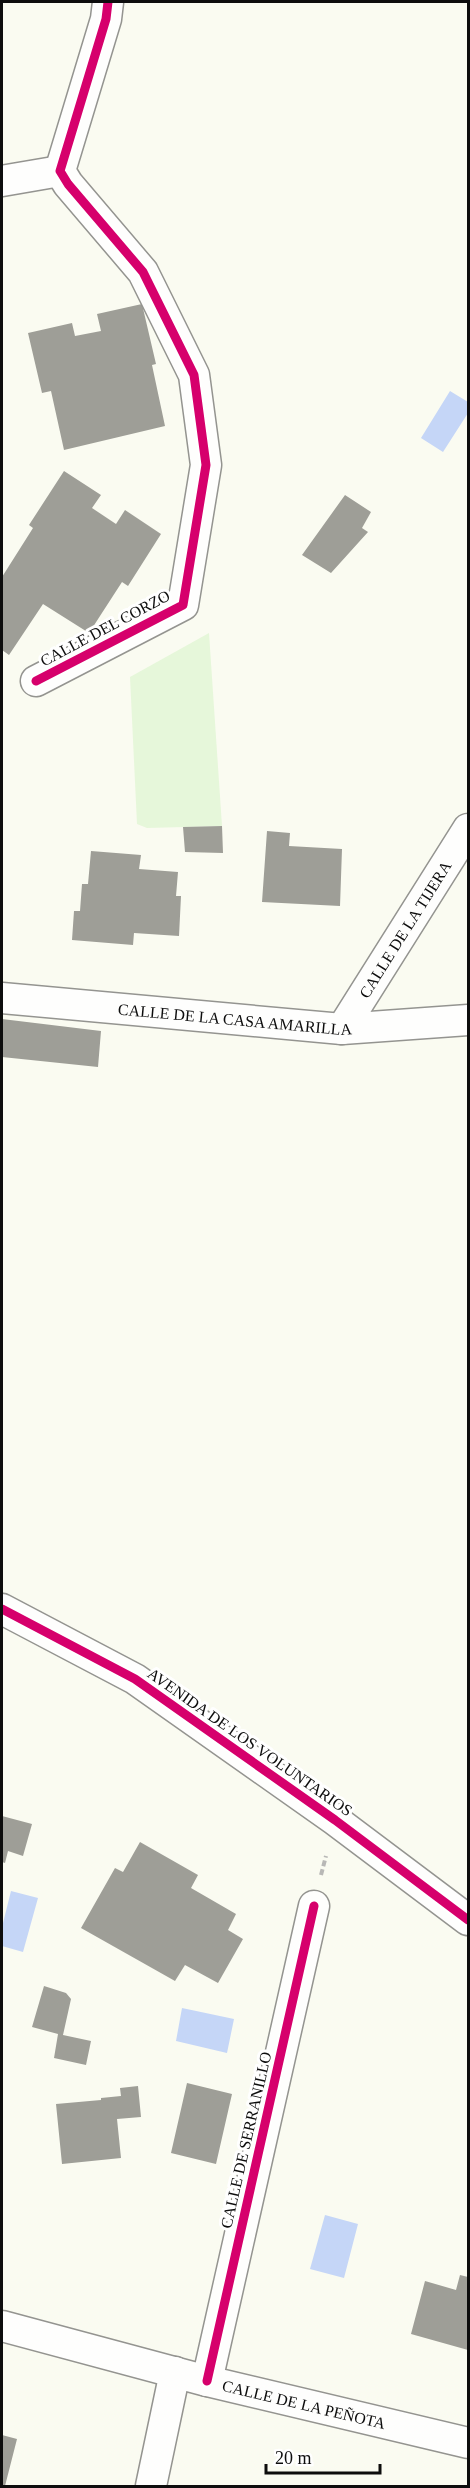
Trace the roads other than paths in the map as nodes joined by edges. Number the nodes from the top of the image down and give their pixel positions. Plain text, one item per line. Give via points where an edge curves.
1 (108, 2) edge
2 (60, 171) junction
3 (2, 181) edge
4 (36, 681) dead end
5 (468, 829) edge
6 (2, 998) edge
7 (468, 1020) edge
8 (342, 1029) junction
9 (2, 1609) edge
10 (314, 1906) road end
11 (468, 1920) edge
12 (2, 2326) edge
13 (175, 2372) junction
14 (207, 2381) junction
15 (468, 2443) edge
16 (151, 2487) edge

1 - 2 street
2 - 3 street
2 - 4 street, CALLE DEL CORZO via 143,272 194,375 206,465 183,605
5 - 8 street, CALLE DE LA TIJERA
6 - 8 street, CALLE DE LA CASA AMARILLA
7 - 8 street, CALLE DE LA CASA AMARILLA
9 - 11 street, AVENIDA DE LOS VOLUNTARIOS via 135,1679 335,1820
10 - 14 street, CALLE DE SERRANILLO
12 - 13 street, CALLE DE LA PEÑOTA
13 - 14 street, CALLE DE LA PEÑOTA
13 - 16 street
14 - 15 street, CALLE DE LA PEÑOTA

